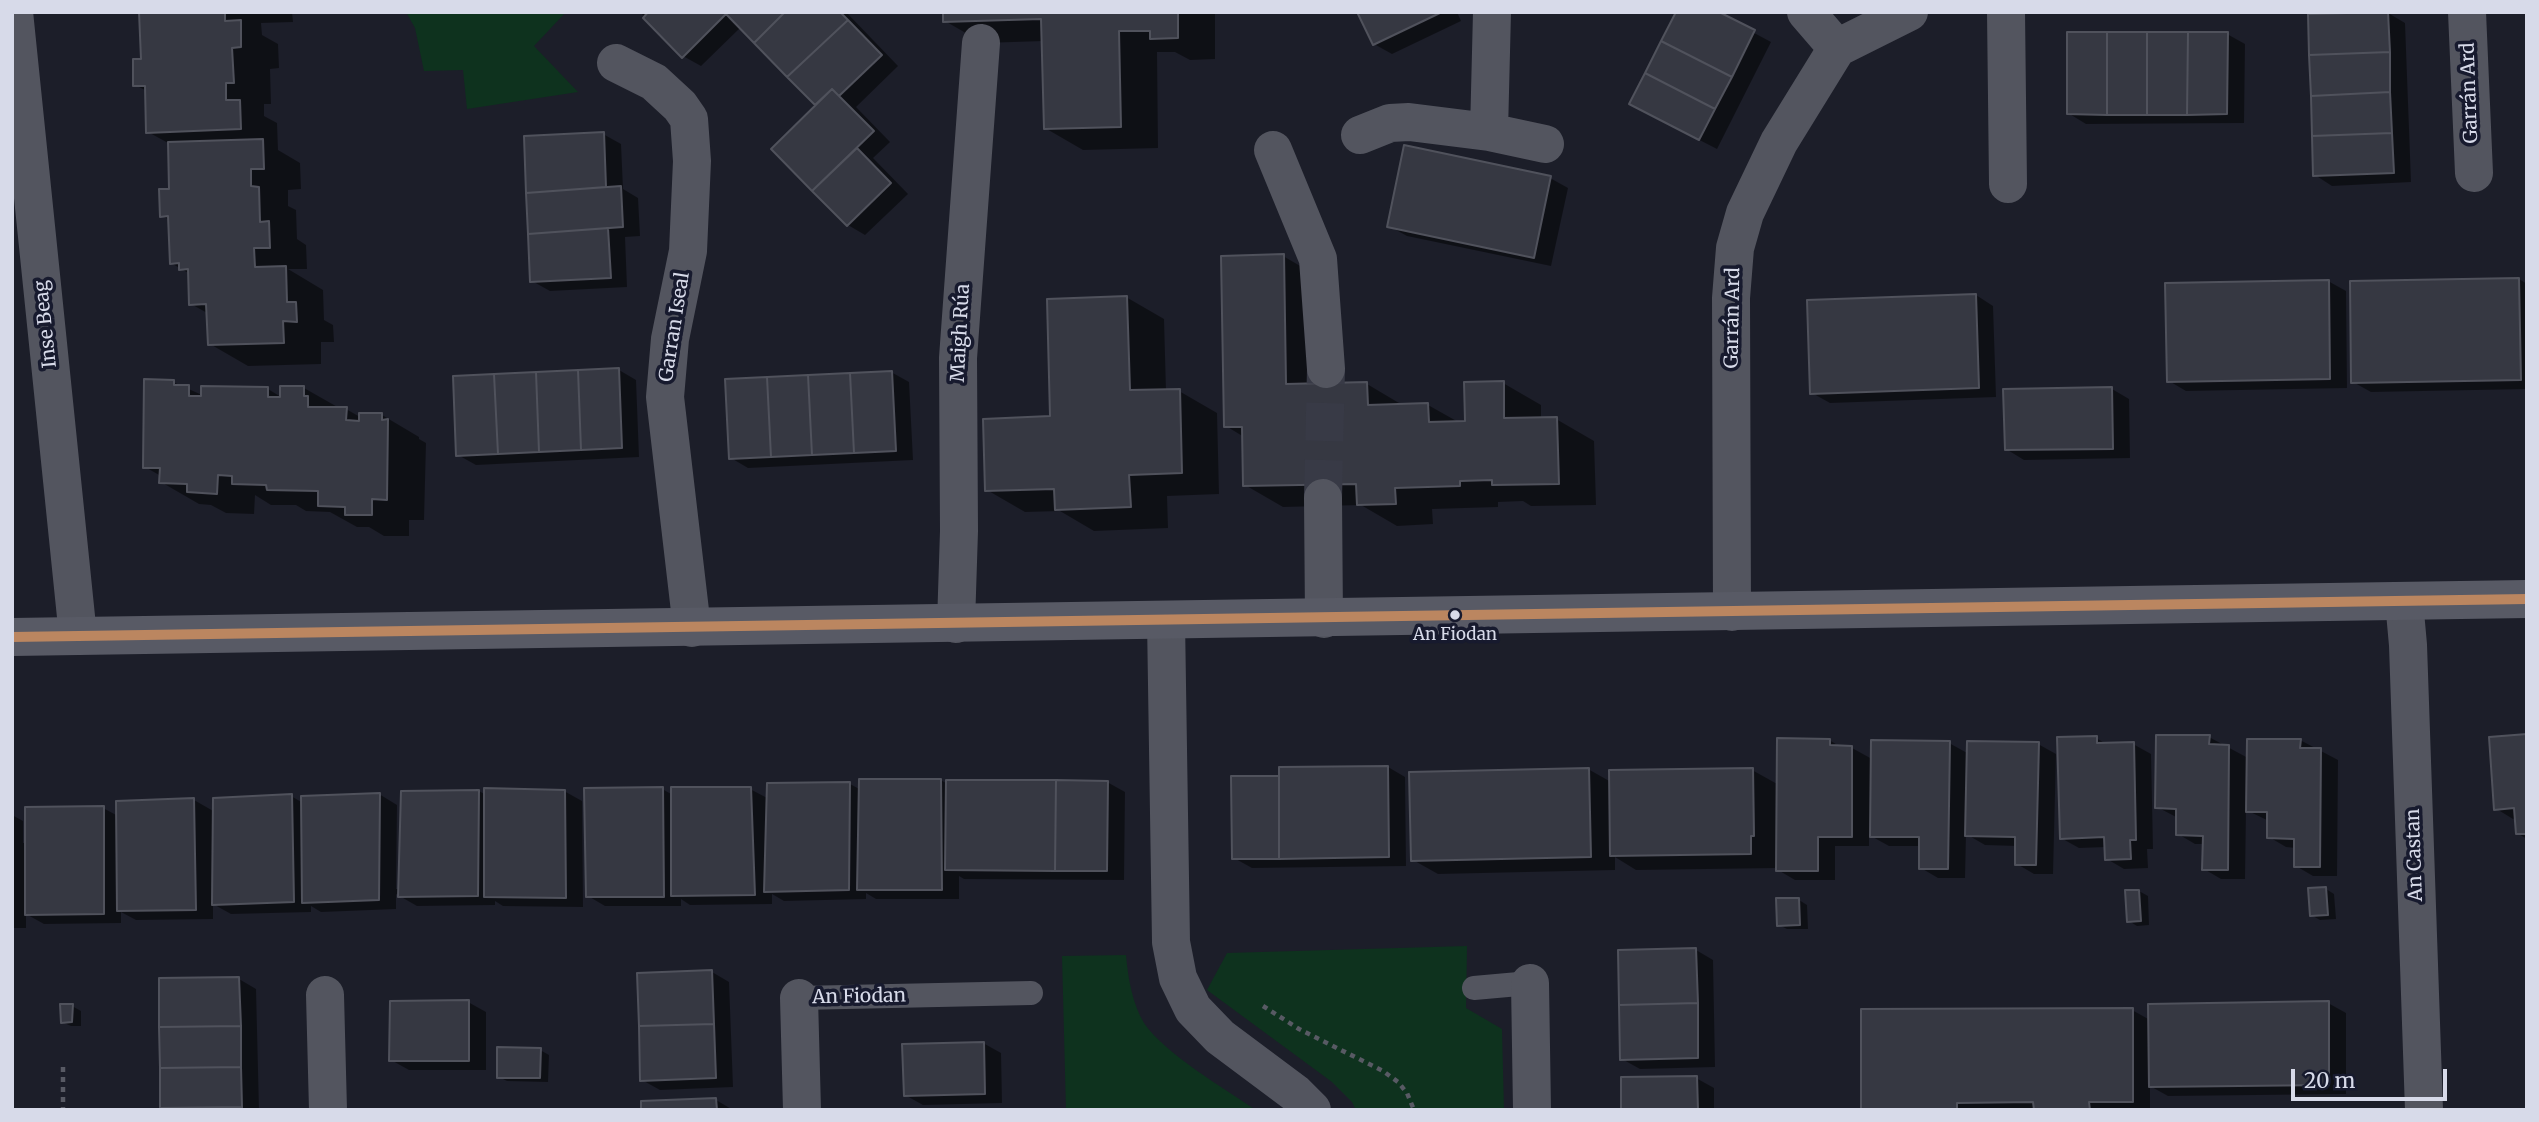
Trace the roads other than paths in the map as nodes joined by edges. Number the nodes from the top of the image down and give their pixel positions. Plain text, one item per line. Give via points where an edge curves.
1 (15, 12) edge
2 (1492, 12) edge
3 (1805, 12) edge
4 (1909, 12) edge
5 (2006, 12) edge
6 (2467, 12) edge
7 (981, 43) dead end
8 (1837, 48) junction
9 (616, 63) dead end
10 (1489, 132) junction
11 (1360, 135) dead end
12 (1545, 144) dead end
13 (1273, 150) dead end
14 (2474, 173) dead end
15 (2008, 184) dead end
16 (1326, 369) tunnel mouth
17 (1323, 498) tunnel mouth
18 (2527, 599) edge
19 (2404, 601) junction
20 (1732, 612) junction
21 (1324, 619) junction
22 (1167, 620) junction
23 (956, 624) junction
24 (692, 628) junction
25 (78, 636) junction
26 (12, 637) edge
27 (1530, 983) joint
28 (1474, 988) dead end
29 (1031, 993) dead end
30 (325, 995) dead end
31 (799, 998) joint
32 (328, 1110) edge
33 (802, 1110) edge
34 (1312, 1110) edge
35 (1532, 1110) edge
36 (2424, 1110) edge

1 - 25 street, Inse Beag
2 - 10 street
3 - 8 street
4 - 8 street
5 - 15 street
6 - 14 street, Garrán Ard
7 - 23 street, Maigh Rúa via 958,358
8 - 20 street, Garrán Ard via 1779,142 1745,213 1735,247 1731,298
9 - 24 street, Garran Iseal via 654,82 689,119 688,251 670,340 665,397
10 - 11 street via 1409,122 1390,123
10 - 12 street
13 - 16 street via 1318,259
17 - 21 street
18 - 19 street
19 - 20 street
19 - 36 street, An Castan
20 - 21 street
21 - 22 street
22 - 23 street
22 - 34 street via 1171,942 1178,978 1193,1009 1220,1037
23 - 24 street
24 - 25 street
25 - 26 street
27 - 28 lane
27 - 35 street
29 - 31 lane, An Fiodan
30 - 32 street
31 - 33 street, An Fiodan

